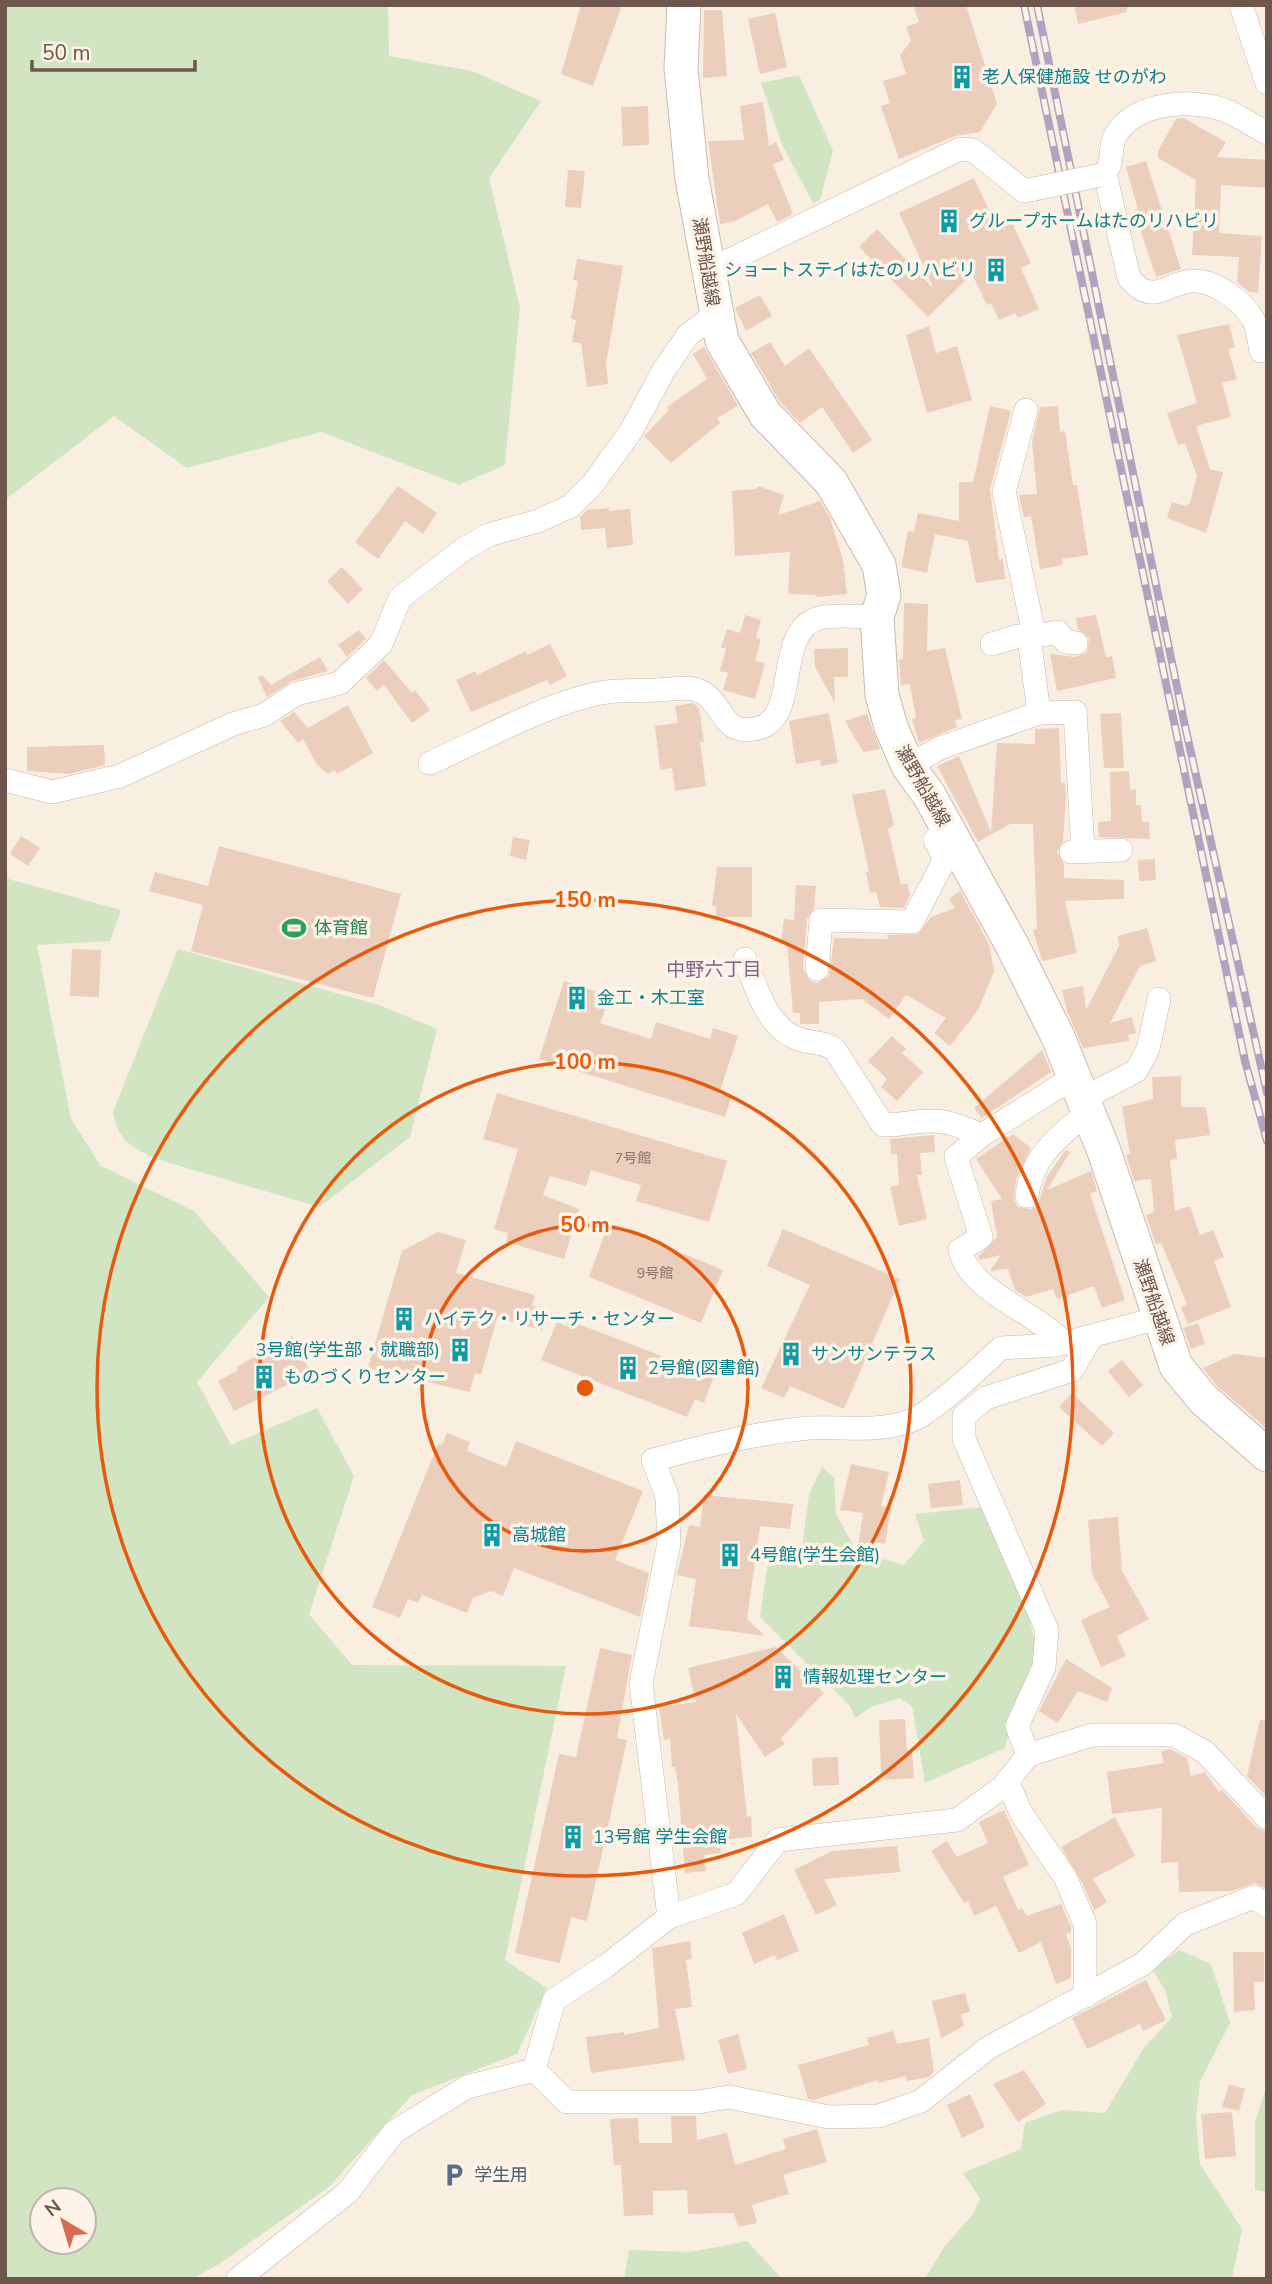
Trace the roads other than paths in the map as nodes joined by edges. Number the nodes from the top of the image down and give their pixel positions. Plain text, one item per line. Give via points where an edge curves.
1 (684, 5) edge
2 (1241, 5) edge
3 (1267, 83) edge
4 (1267, 133) edge
5 (1103, 174) junction
6 (707, 271) junction
7 (715, 314) junction
8 (1261, 351) dead end
9 (1026, 410) dead end
10 (877, 617) junction
11 (1031, 633) junction
12 (992, 643) dead end
13 (1076, 643) dead end
14 (1039, 713) junction
15 (430, 763) dead end
16 (908, 766) junction
17 (5, 780) edge
18 (946, 827) junction
19 (1121, 850) dead end
20 (745, 959) dead end
21 (817, 969) dead end
22 (1159, 999) dead end
23 (1081, 1096) junction
24 (982, 1135) junction
25 (1027, 1196) dead end
26 (1159, 1318) junction
27 (1092, 1336) junction
28 (1064, 1343) junction
29 (1267, 1455) edge
30 (1028, 1755) junction
31 (1007, 1781) junction
32 (1267, 1818) edge
33 (1267, 1906) edge
34 (669, 1917) junction
35 (1085, 1996) junction
36 (534, 2070) junction
37 (238, 2279) edge

1 - 6 main road, 瀬野船越線 via 681,68
2 - 3 street
4 - 5 street via 1223,110 1181,103 1149,110 1124,125 1114,138 1111,166
5 - 6 street, bridge via 1024,191 973,150 960,149
5 - 8 street via 1129,278 1139,289 1158,293 1191,281 1209,283 1232,296 1253,320
6 - 7 main road, 瀬野船越線
7 - 10 main road, 瀬野船越線 via 722,341 765,414 831,482 879,565 884,595
7 - 17 street via 688,335 631,431 571,506 464,548 400,598 381,644 340,682 296,694 264,715 233,724 120,776 52,792
9 - 11 street via 1004,492
10 - 15 street via 819,618 805,625 796,638 780,706 772,720 758,728 732,727 711,697 695,689 607,692 566,703
10 - 16 main road, 瀬野船越線 via 882,695
11 - 12 street
11 - 13 street via 1058,632 1066,642
11 - 14 street
14 - 16 street via 940,748
14 - 19 street via 1075,712 1077,852
16 - 18 main road, 瀬野船越線
18 - 21 street via 935,840 945,859 912,922 821,920
18 - 23 main road, 瀬野船越線 via 1013,947 1058,1037
20 - 24 street via 771,1017 783,1031 835,1050 883,1125 952,1123
22 - 23 street via 1147,1049 1136,1071
23 - 24 street via 1053,1087
23 - 25 street via 1029,1175
23 - 26 main road, 瀬野船越線
24 - 28 street via 956,1157 981,1237 960,1250 963,1263 978,1281 1037,1318
26 - 27 street
26 - 29 main road, 瀬野船越線 via 1176,1367 1203,1399
27 - 28 street
27 - 30 street via 1072,1370 986,1398 964,1416 964,1439 1047,1630 1044,1667 1017,1726
28 - 34 street via 1001,1348 912,1421 862,1430 812,1428 739,1437 653,1460 667,1496 669,1543 641,1683
30 - 31 street
30 - 32 street via 1092,1735 1174,1735 1205,1752
31 - 34 street via 957,1820 778,1840 736,1894
31 - 35 street via 1021,1813 1065,1877 1085,1924
33 - 35 street via 1254,1897 1185,1924 1143,1964
34 - 36 street via 554,2000
35 - 36 street via 988,2048 921,2101 878,2116 829,2117 729,2097 698,2102 567,2102
36 - 37 street via 467,2087 394,2132 348,2192

